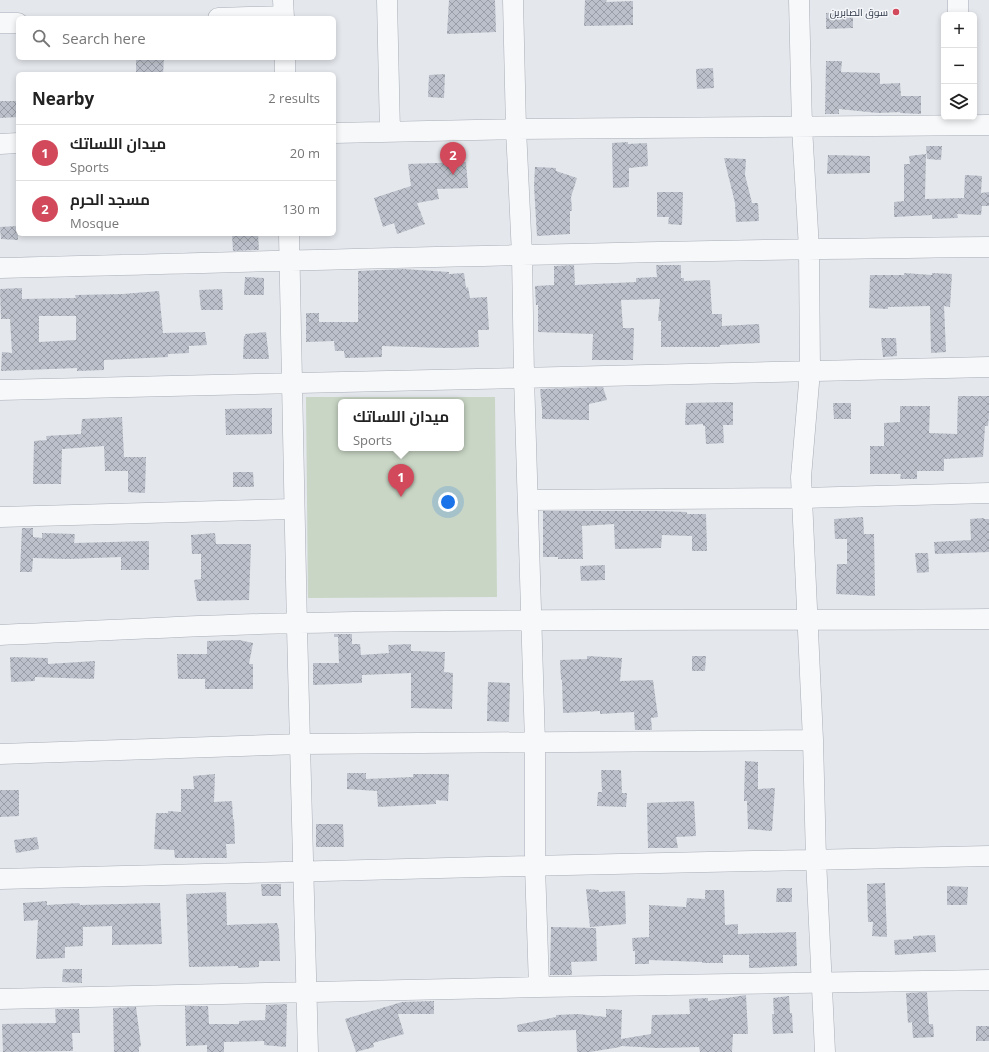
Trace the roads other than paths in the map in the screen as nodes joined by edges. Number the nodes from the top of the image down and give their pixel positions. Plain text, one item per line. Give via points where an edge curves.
1 (387, 0) edge
2 (513, 0) edge
3 (799, 0) edge
4 (958, 0) edge
5 (283, 12) edge
6 (958, 12) edge
7 (240, 16) edge
8 (0, 23) edge
9 (16, 23) edge
10 (285, 60) edge
11 (285, 72) edge
12 (956, 121) edge
13 (989, 125) edge
14 (802, 127) junction
15 (516, 129) junction
16 (390, 132) junction
17 (336, 133) edge
18 (16, 143) edge
19 (0, 144) edge
20 (289, 236) edge
21 (989, 247) edge
22 (809, 249) junction
23 (522, 255) junction
24 (289, 261) junction
25 (0, 268) edge
26 (989, 367) edge
27 (810, 371) junction
28 (524, 377) junction
29 (291, 383) junction
30 (0, 390) edge
31 (989, 493) edge
32 (802, 498) junction
33 (528, 500) junction
34 (294, 508) junction
35 (0, 517) edge
36 (989, 619) edge
37 (531, 620) junction
38 (808, 620) junction
39 (297, 623) junction
40 (0, 635) edge
41 (813, 740) junction
42 (535, 743) junction
43 (301, 744) junction
44 (0, 754) edge
45 (989, 856) edge
46 (816, 859) junction
47 (535, 866) junction
48 (304, 872) junction
49 (0, 878) edge
50 (989, 980) edge
51 (822, 983) junction
52 (539, 987) junction
53 (306, 992) junction
54 (0, 999) edge
55 (308, 1052) edge
56 (825, 1052) edge

1 - 16 street
2 - 15 street
3 - 14 street
4 - 6 street
5 - 7 street
8 - 9 street
10 - 11 street
12 - 13 street
12 - 14 street
14 - 15 street
14 - 22 street
15 - 16 street
15 - 23 street
16 - 17 street
18 - 19 street
20 - 24 street
21 - 22 street
22 - 23 street
22 - 27 street
23 - 24 street
23 - 28 street
24 - 25 street
24 - 29 street
26 - 27 street
27 - 28 street
27 - 32 street via 802,461
28 - 29 street
28 - 33 street
29 - 30 street
29 - 34 street
31 - 32 street
32 - 33 street
32 - 38 street
33 - 37 street
34 - 35 street
34 - 39 street
36 - 38 street
37 - 38 street
37 - 39 street
37 - 42 street
38 - 41 street
39 - 40 street
39 - 43 street
41 - 42 street
41 - 46 street
42 - 43 street
42 - 47 street
43 - 44 street
43 - 48 street
45 - 46 street
46 - 47 street
46 - 51 street
47 - 48 street
47 - 52 street
48 - 49 street
48 - 53 street
50 - 51 street
51 - 52 street
51 - 56 street
52 - 53 street
53 - 54 street
53 - 55 street

